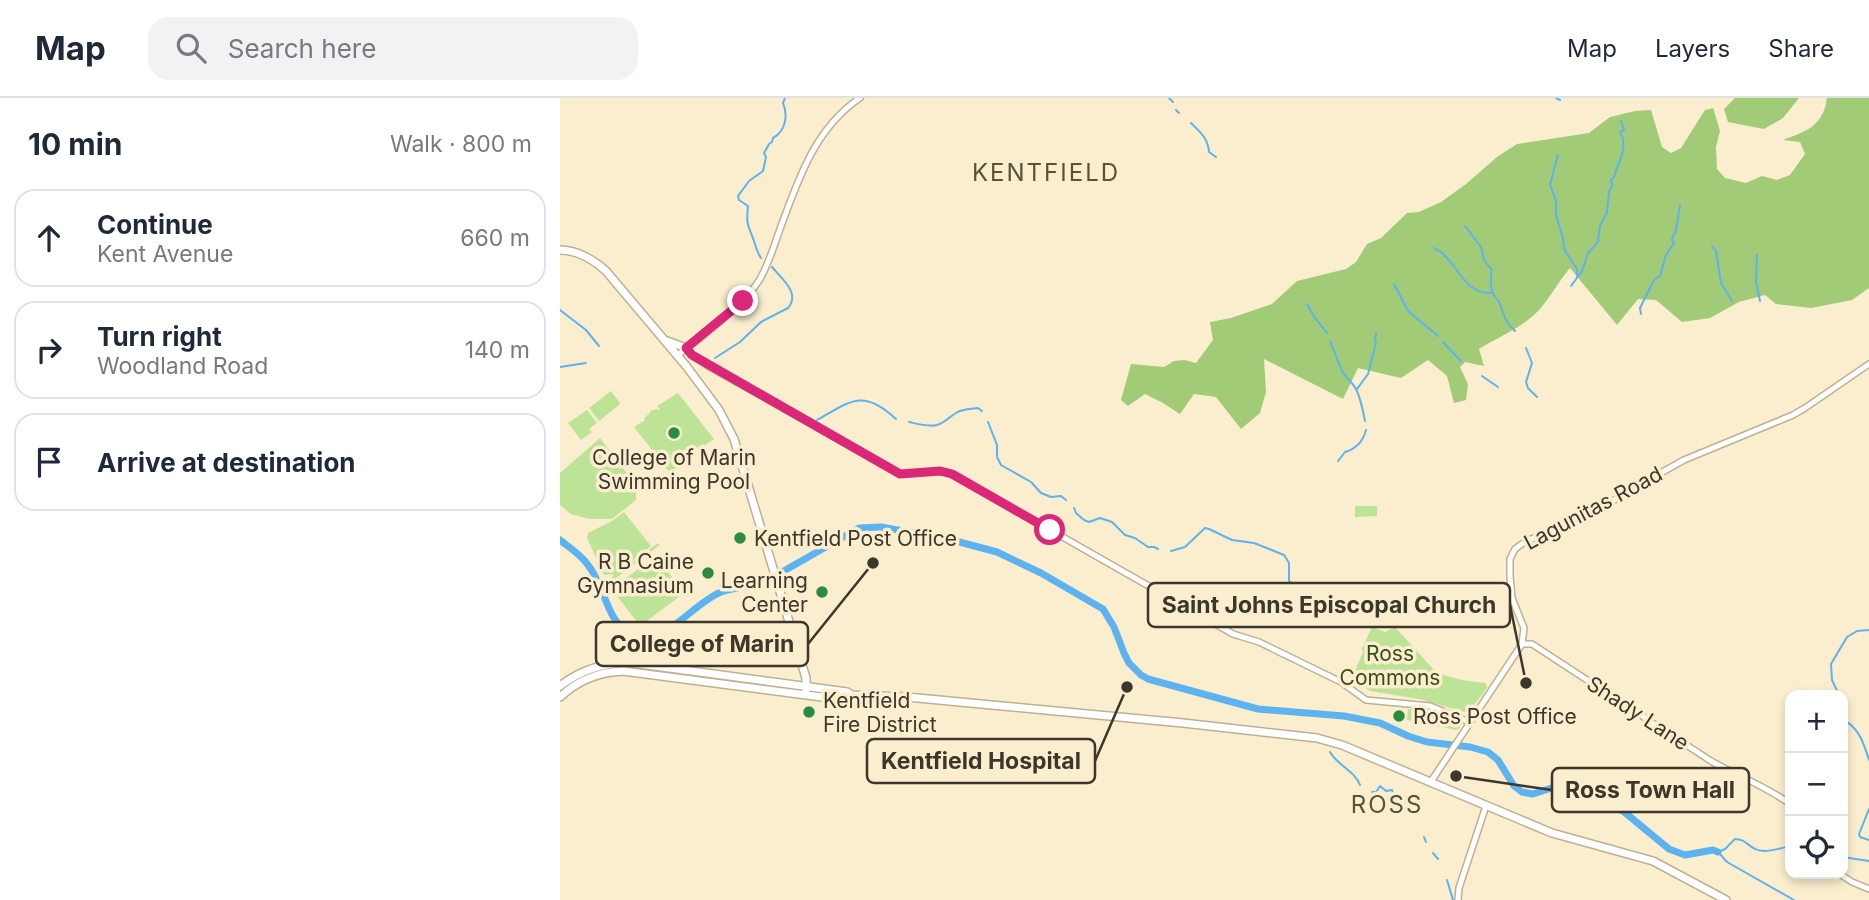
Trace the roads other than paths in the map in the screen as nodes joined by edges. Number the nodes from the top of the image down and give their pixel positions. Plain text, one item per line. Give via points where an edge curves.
1 (860, 98) edge
2 (560, 250) edge
3 (665, 341) junction
4 (686, 348) junction
5 (677, 356) junction
6 (1869, 364) edge
7 (1522, 644) junction
8 (560, 686) edge
9 (806, 691) junction
10 (560, 697) edge
11 (1469, 722) junction
12 (1430, 783) junction
13 (1785, 800) edge
14 (1486, 806) junction
15 (1848, 879) edge
16 (1869, 889) edge
17 (1458, 900) edge
18 (1726, 900) edge

1 - 4 street via 836,117 810,155 754,288
2 - 3 main road via 597,263
3 - 4 main road
3 - 5 main road
4 - 5 street
4 - 11 street via 708,366 900,474 952,474 1233,634 1341,681 1366,700 1430,706
5 - 9 main road via 732,434 806,678
6 - 7 street, Lagunitas Road via 1793,415 1684,460 1598,510 1515,549 1510,576 1512,598 1524,628
7 - 11 street
7 - 13 street, Shady Lane via 1533,645 1711,761
8 - 9 main road via 590,669 623,663
9 - 10 main road via 612,671 583,680
9 - 12 main road via 1317,738
11 - 12 street
12 - 14 main road
14 - 17 street
14 - 18 main road via 1552,833 1653,862
15 - 16 street

